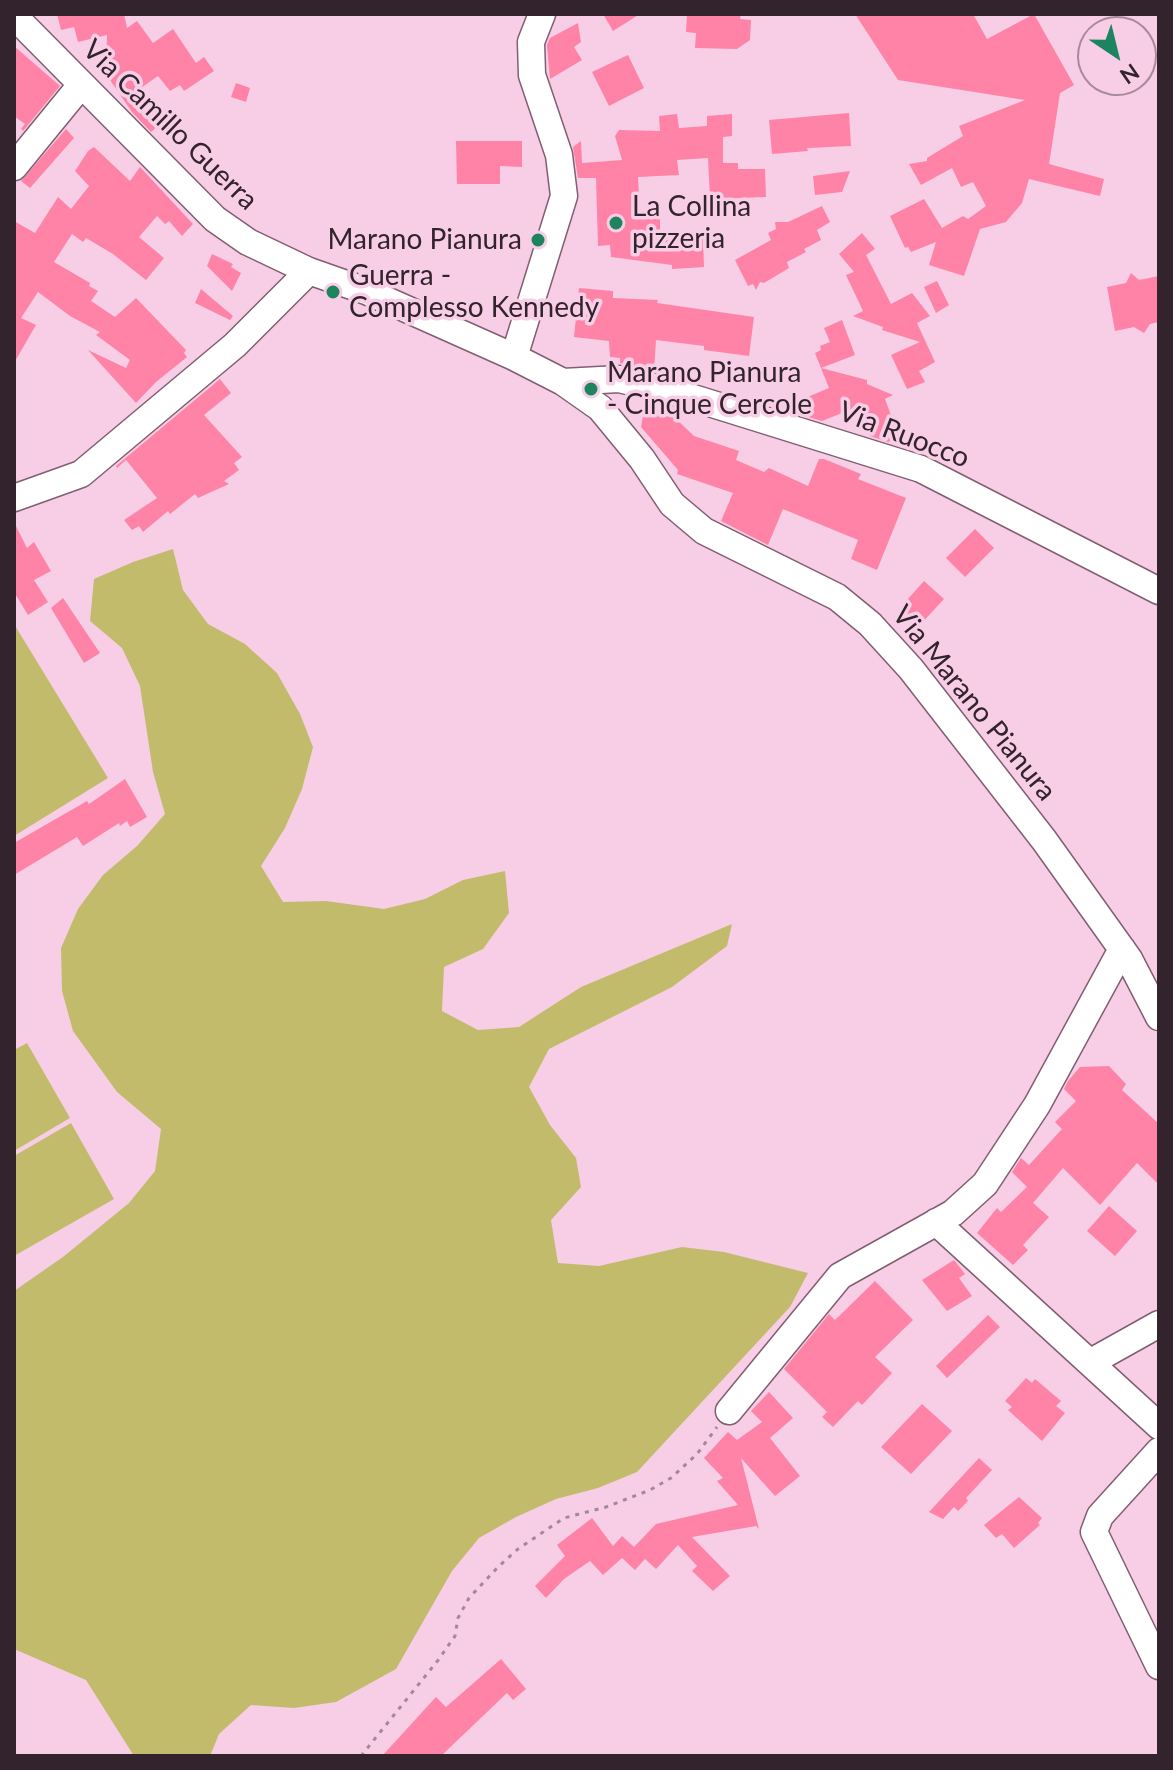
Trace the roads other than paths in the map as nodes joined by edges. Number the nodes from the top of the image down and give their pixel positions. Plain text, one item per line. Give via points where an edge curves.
1 (542, 14) edge
2 (19, 30) edge
3 (81, 85) junction
4 (14, 167) edge
5 (309, 271) junction
6 (514, 357) junction
7 (563, 382) junction
8 (14, 498) edge
9 (1159, 591) edge
10 (1122, 949) junction
11 (1159, 1017) edge
12 (936, 1222) junction
13 (1159, 1324) edge
14 (1091, 1362) junction
15 (729, 1411) road end
16 (1159, 1426) edge
17 (1159, 1451) edge
18 (1159, 1666) edge

1 - 6 street via 531,42 532,75 559,155 564,196
2 - 3 street, Via Camillo Guerra
3 - 4 street
3 - 5 street, Via Camillo Guerra via 211,216 248,242
5 - 6 street, Via Camillo Guerra
5 - 8 street via 235,345 81,474
6 - 7 street, Via Marano Pianura
7 - 9 street, Via Ruocco via 619,379 674,392 921,469
7 - 10 street, Via Marano Pianura via 600,408 672,504 704,531 837,597 870,624 1035,828
10 - 11 street, Via Marano Pianura
10 - 12 street via 1012,1146 985,1184
12 - 14 street
12 - 15 street via 840,1276
13 - 14 street
14 - 16 street
17 - 18 street via 1100,1516 1094,1532

